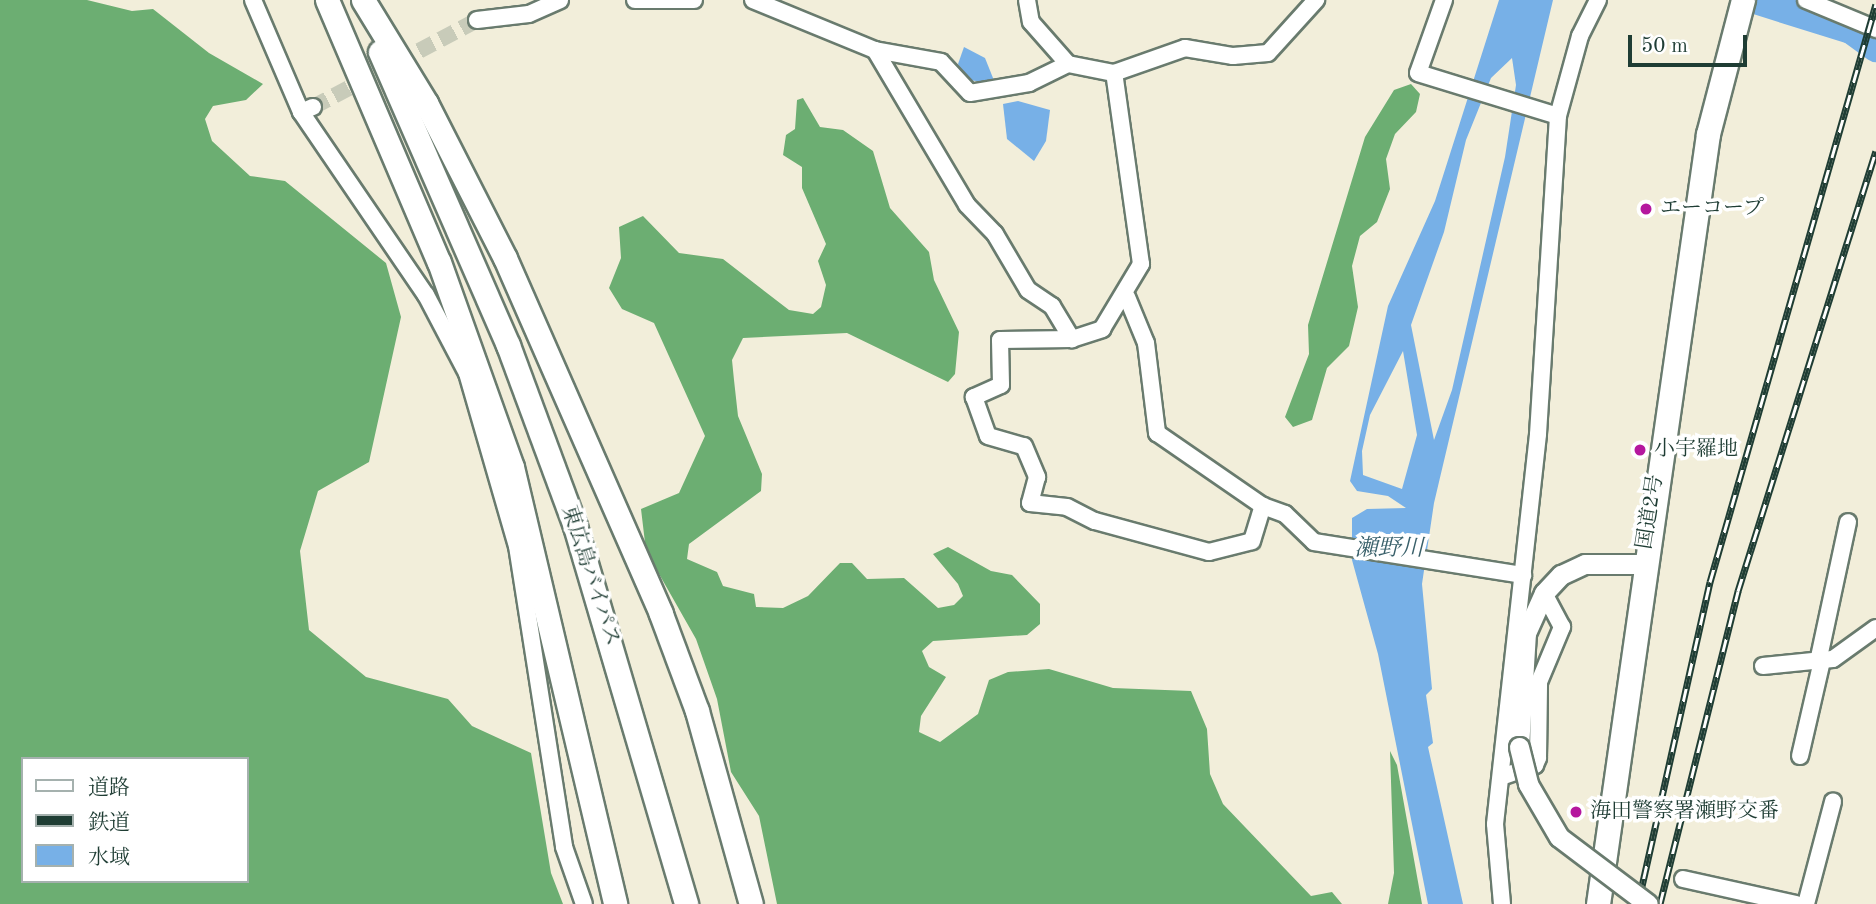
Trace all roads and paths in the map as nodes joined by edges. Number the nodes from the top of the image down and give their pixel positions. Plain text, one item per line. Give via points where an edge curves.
1 (253, 0) edge
2 (329, 0) edge
3 (356, 0) edge
4 (363, 0) edge
5 (560, 0) edge
6 (635, 0) edge
7 (694, 0) edge
8 (753, 0) edge
9 (1027, 0) edge
10 (1316, 0) edge
11 (1444, 0) edge
12 (1598, 0) edge
13 (1806, 0) edge
14 (1742, 3) edge
15 (1853, 7) edge
16 (477, 20) tunnel mouth
17 (1876, 29) edge
18 (875, 50) junction
19 (1068, 64) junction
20 (1114, 73) junction
21 (1558, 116) junction
22 (470, 257) junction
23 (1127, 297) junction
24 (1072, 339) junction
25 (1263, 506) junction
26 (1848, 522) dead end
27 (1643, 564) junction
28 (1523, 575) junction
29 (1544, 593) junction
30 (1876, 628) edge
31 (1820, 662) junction
32 (1763, 666) dead end
33 (1800, 756) dead end
34 (1501, 777) junction
35 (1833, 802) dead end
36 (1683, 879) dead end
37 (1778, 902) edge
38 (583, 904) edge
39 (615, 904) edge
40 (686, 904) edge
41 (751, 904) edge
42 (1502, 904) edge
43 (1598, 904) edge
44 (1648, 904) edge
45 (1796, 904) edge
46 (1806, 904) edge

1 - 38 street via 307,109 426,295 467,373 517,546 564,847
2 - 22 highway, 東広島バイパス
2 - 39 highway via 439,262 513,467
3 - 22 highway, 東広島バイパス
4 - 41 highway via 426,103 505,258 661,614 700,723
5 - 16 street via 529,14
6 - 7 street
8 - 18 street
9 - 19 street via 1031,22
10 - 20 street via 1268,53 1233,56 1185,48
11 - 21 street via 1417,65 1432,81
12 - 21 street via 1580,36
13 - 15 street
14 - 27 highway, 国道2号 via 1708,134
15 - 17 street
18 - 19 street via 941,62 970,93 1029,83
18 - 24 street via 967,205 995,234 1028,290 1052,306
19 - 20 street
20 - 23 street via 1141,232 1141,264
21 - 28 street via 1554,242
22 - 40 highway, 東広島バイパス via 575,526
23 - 24 street via 1102,329
23 - 25 street via 1146,343 1157,433
24 - 25 street via 1000,340 1001,385 974,397 988,436 1024,446 1037,477 1030,503 1068,507 1095,521 1209,552 1252,541
25 - 28 street via 1285,514 1314,542 1344,551
26 - 31 street
27 - 29 main road via 1585,564
27 - 43 highway, 国道2号
28 - 34 street
29 - 34 street via 1562,627 1539,682 1538,758 1535,765
29 - 44 main road, bridge via 1526,633 1519,747 1528,784 1559,837
30 - 31 street via 1850,650
31 - 32 street
31 - 33 street
34 - 42 street via 1495,824
35 - 46 street
36 - 37 street
37 - 45 street

